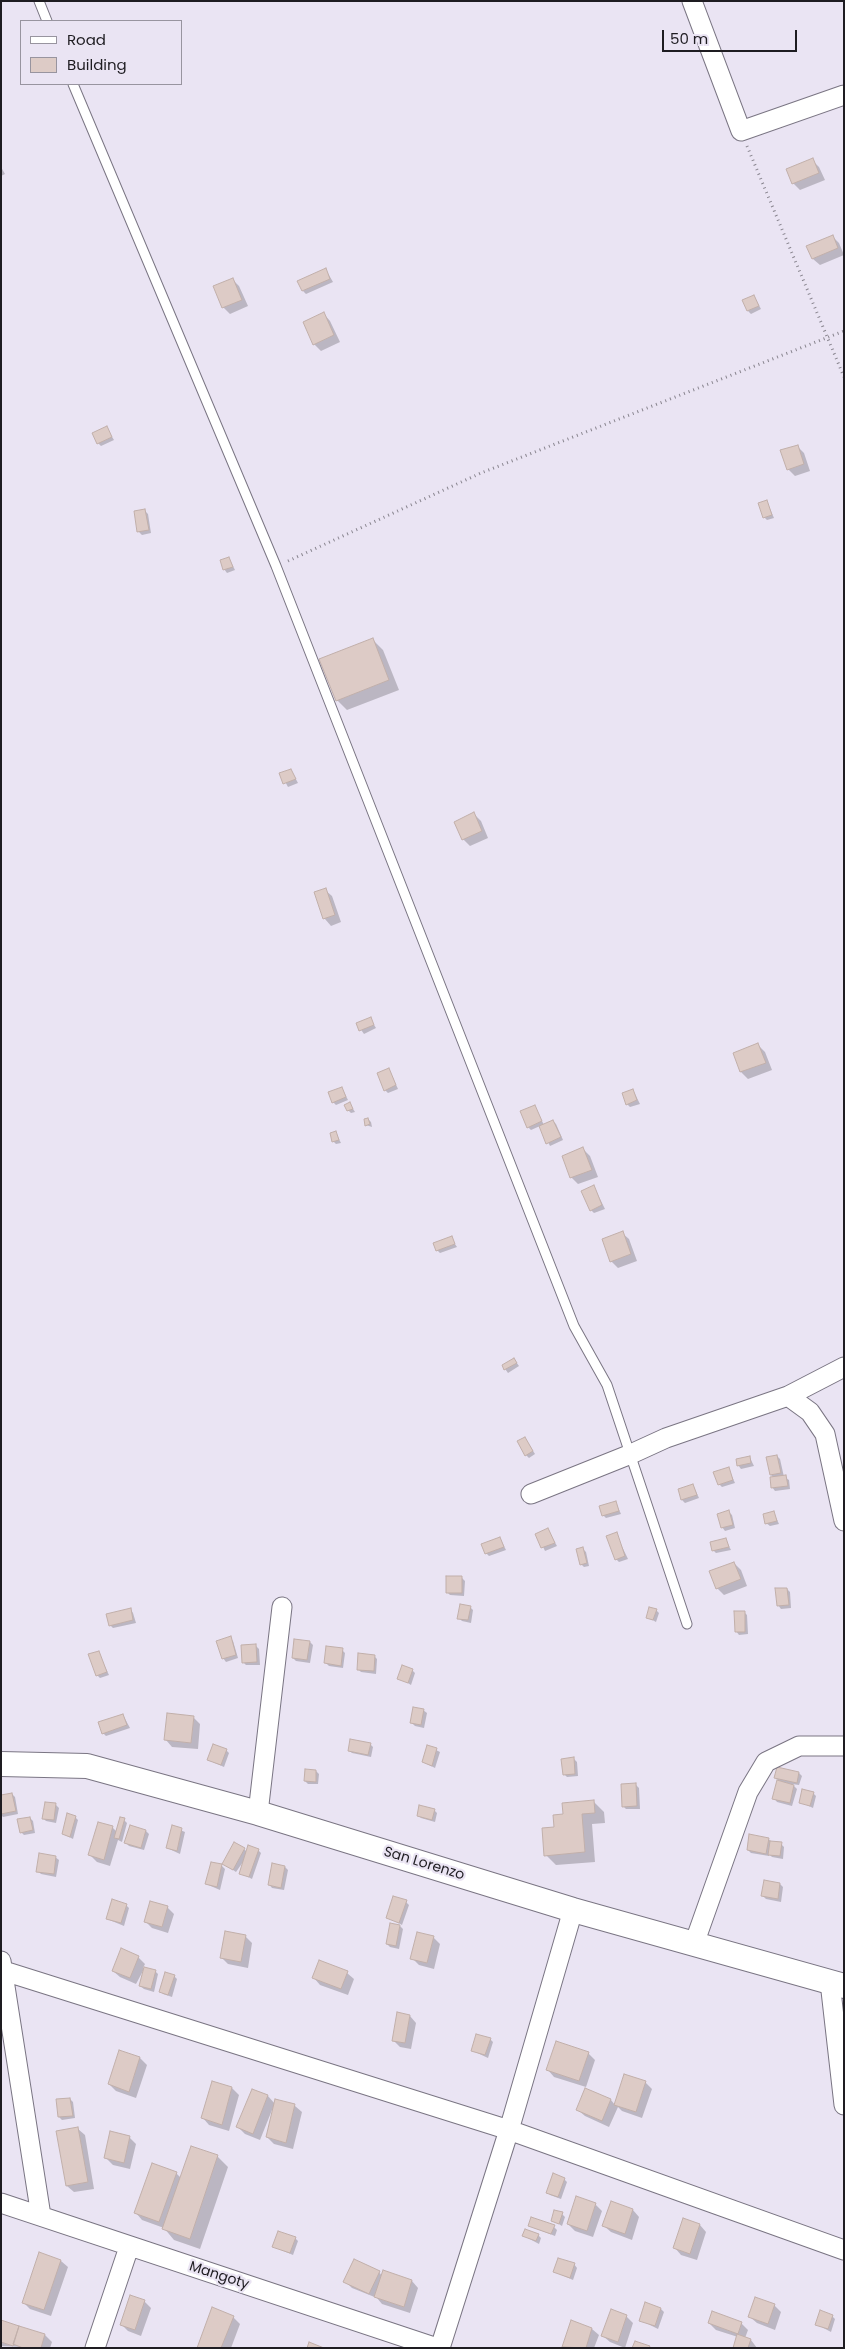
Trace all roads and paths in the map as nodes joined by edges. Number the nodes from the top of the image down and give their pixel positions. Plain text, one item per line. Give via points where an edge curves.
1 (39, 1) edge
2 (692, 1) edge
3 (47, 20) edge
4 (73, 85) edge
5 (844, 95) edge
6 (741, 131) junction
7 (844, 331) edge
8 (827, 337) junction
9 (844, 377) edge
10 (276, 566) junction
11 (844, 1367) edge
12 (788, 1396) junction
13 (630, 1454) junction
14 (531, 1494) dead end
15 (844, 1521) edge
16 (282, 1607) dead end
17 (687, 1624) dead end
18 (844, 1746) edge
19 (1, 1764) edge
20 (258, 1813) junction
21 (574, 1910) junction
22 (694, 1944) junction
23 (2, 1966) edge
24 (837, 1984) edge
25 (844, 2105) edge
26 (509, 2130) junction
27 (1, 2203) edge
28 (41, 2216) junction
29 (129, 2247) junction
30 (844, 2250) edge
31 (95, 2348) edge
32 (439, 2348) edge

1 - 3 lane
2 - 6 street
4 - 10 lane
5 - 6 street
6 - 8 path
7 - 8 path
8 - 9 path
8 - 10 path via 481,473
10 - 13 lane via 570,1317 607,1385
11 - 12 street
12 - 13 street via 666,1438
12 - 15 street via 810,1412 825,1434
13 - 14 street
13 - 17 lane
16 - 20 street
18 - 22 street via 799,1746 766,1762 748,1792
19 - 20 street, San Lorenzo via 87,1766
20 - 21 street, San Lorenzo
21 - 22 street, San Lorenzo
21 - 26 street
22 - 24 street, San Lorenzo
23 - 26 street
23 - 28 street
24 - 25 street
26 - 30 street
26 - 32 street
27 - 28 street, Mangoty
28 - 29 street, Mangoty
29 - 31 street
29 - 32 street, Mangoty

